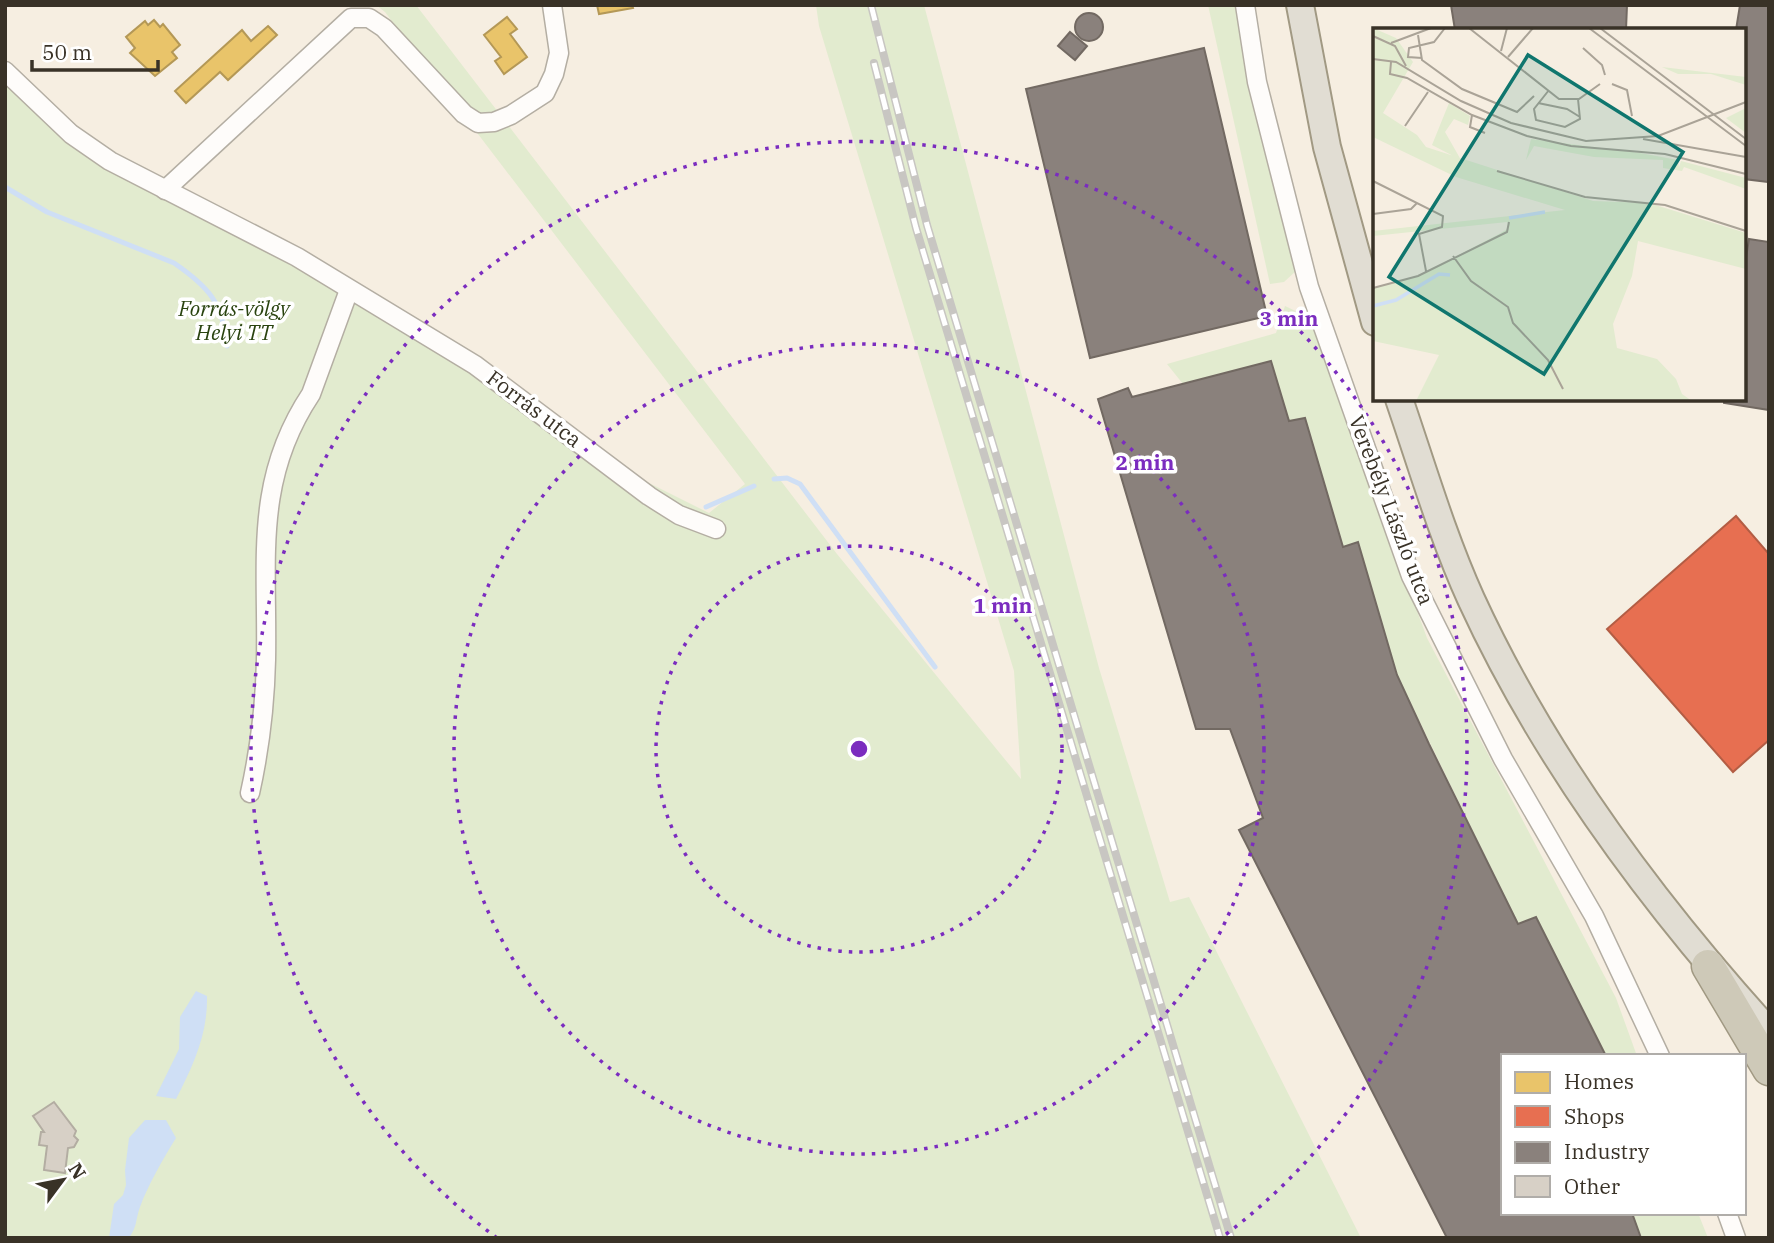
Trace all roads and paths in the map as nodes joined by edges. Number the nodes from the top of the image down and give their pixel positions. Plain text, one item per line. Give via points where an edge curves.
1 (552, 5) edge
2 (1245, 5) edge
3 (1300, 5) edge
4 (5, 71) edge
5 (164, 190) junction
6 (349, 290) junction
7 (1373, 315) edge
8 (1400, 401) edge
9 (716, 529) dead end
10 (250, 793) dead end
11 (1709, 966) junction
12 (1769, 1032) edge
13 (1659, 1054) edge
14 (1769, 1069) edge
15 (1728, 1215) edge
16 (1736, 1238) edge

1 - 5 street via 559,53 554,75 545,93 494,122 478,123 464,114 384,28 369,18 351,18
2 - 13 street, Verebély László utca via 1257,82 1309,287 1411,576 1503,759 1594,916
3 - 7 main road via 1327,147
4 - 5 street, Forrás utca via 71,134
5 - 6 street, Forrás utca via 297,257
6 - 9 street, Forrás utca via 475,365 678,515
6 - 10 street via 311,394 277,465 266,515 262,742
8 - 11 main road via 1452,552 1491,641 1596,813 1645,886
11 - 12 main road
11 - 14 highway
15 - 16 street

